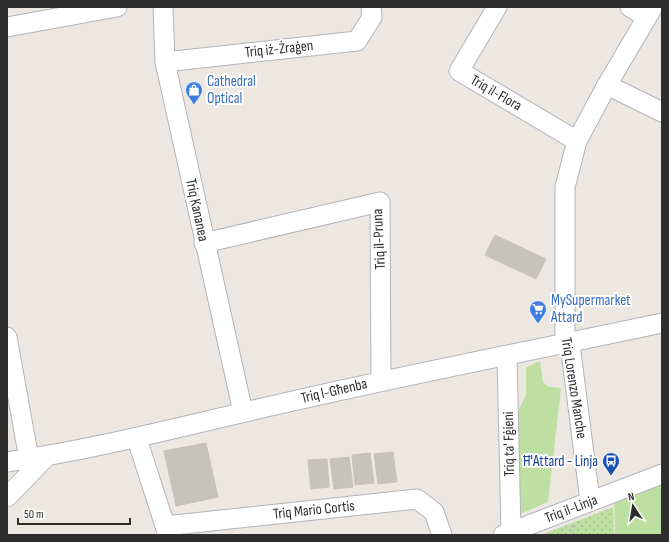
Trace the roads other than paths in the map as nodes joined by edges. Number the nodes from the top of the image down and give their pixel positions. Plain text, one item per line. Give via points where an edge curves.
1 (117, 7) edge
2 (163, 7) edge
3 (371, 7) edge
4 (498, 7) edge
5 (630, 7) edge
6 (649, 12) edge
7 (7, 27) edge
8 (164, 62) junction
9 (607, 85) junction
10 (662, 112) edge
11 (577, 141) junction
12 (204, 243) junction
13 (662, 323) edge
14 (7, 337) edge
15 (565, 343) junction
16 (507, 356) junction
17 (381, 381) junction
18 (243, 412) junction
19 (137, 439) junction
20 (48, 455) junction
21 (29, 459) junction
22 (7, 462) edge
23 (662, 474) edge
24 (7, 497) edge
25 (590, 501) junction
26 (166, 531) edge
27 (515, 533) edge
28 (442, 535) edge

1 - 7 street
2 - 8 street, Triq Kananea
3 - 8 street, Triq iż-Żraġen via 372,17 356,41
4 - 11 street, Triq il-Flora via 459,71
5 - 6 street
6 - 9 street, Triq Lorenzo Manche
8 - 12 street, Triq Kananea
9 - 10 street
9 - 11 street, Triq Lorenzo Manche
11 - 15 street, Triq Lorenzo Manche via 565,187
12 - 17 street, Triq il-Pruna via 380,202
12 - 18 street, Triq Kananea
13 - 15 street, Triq l-Għenba
14 - 21 street
15 - 16 street, Triq l-Għenba
15 - 25 street, Triq Lorenzo Manche via 571,352
16 - 17 street, Triq l-Għenba
16 - 27 street, Triq ta' Fġieni
17 - 18 street, Triq l-Għenba
18 - 19 street, Triq l-Għenba
19 - 20 street, Triq l-Għenba
19 - 26 street
20 - 21 street, Triq l-Għenba
20 - 24 street
21 - 22 street, Triq l-Għenba
23 - 25 street, Triq il-Linja
25 - 27 street, Triq il-Linja
26 - 28 street, Triq Mario Cortis via 417,499 434,512

